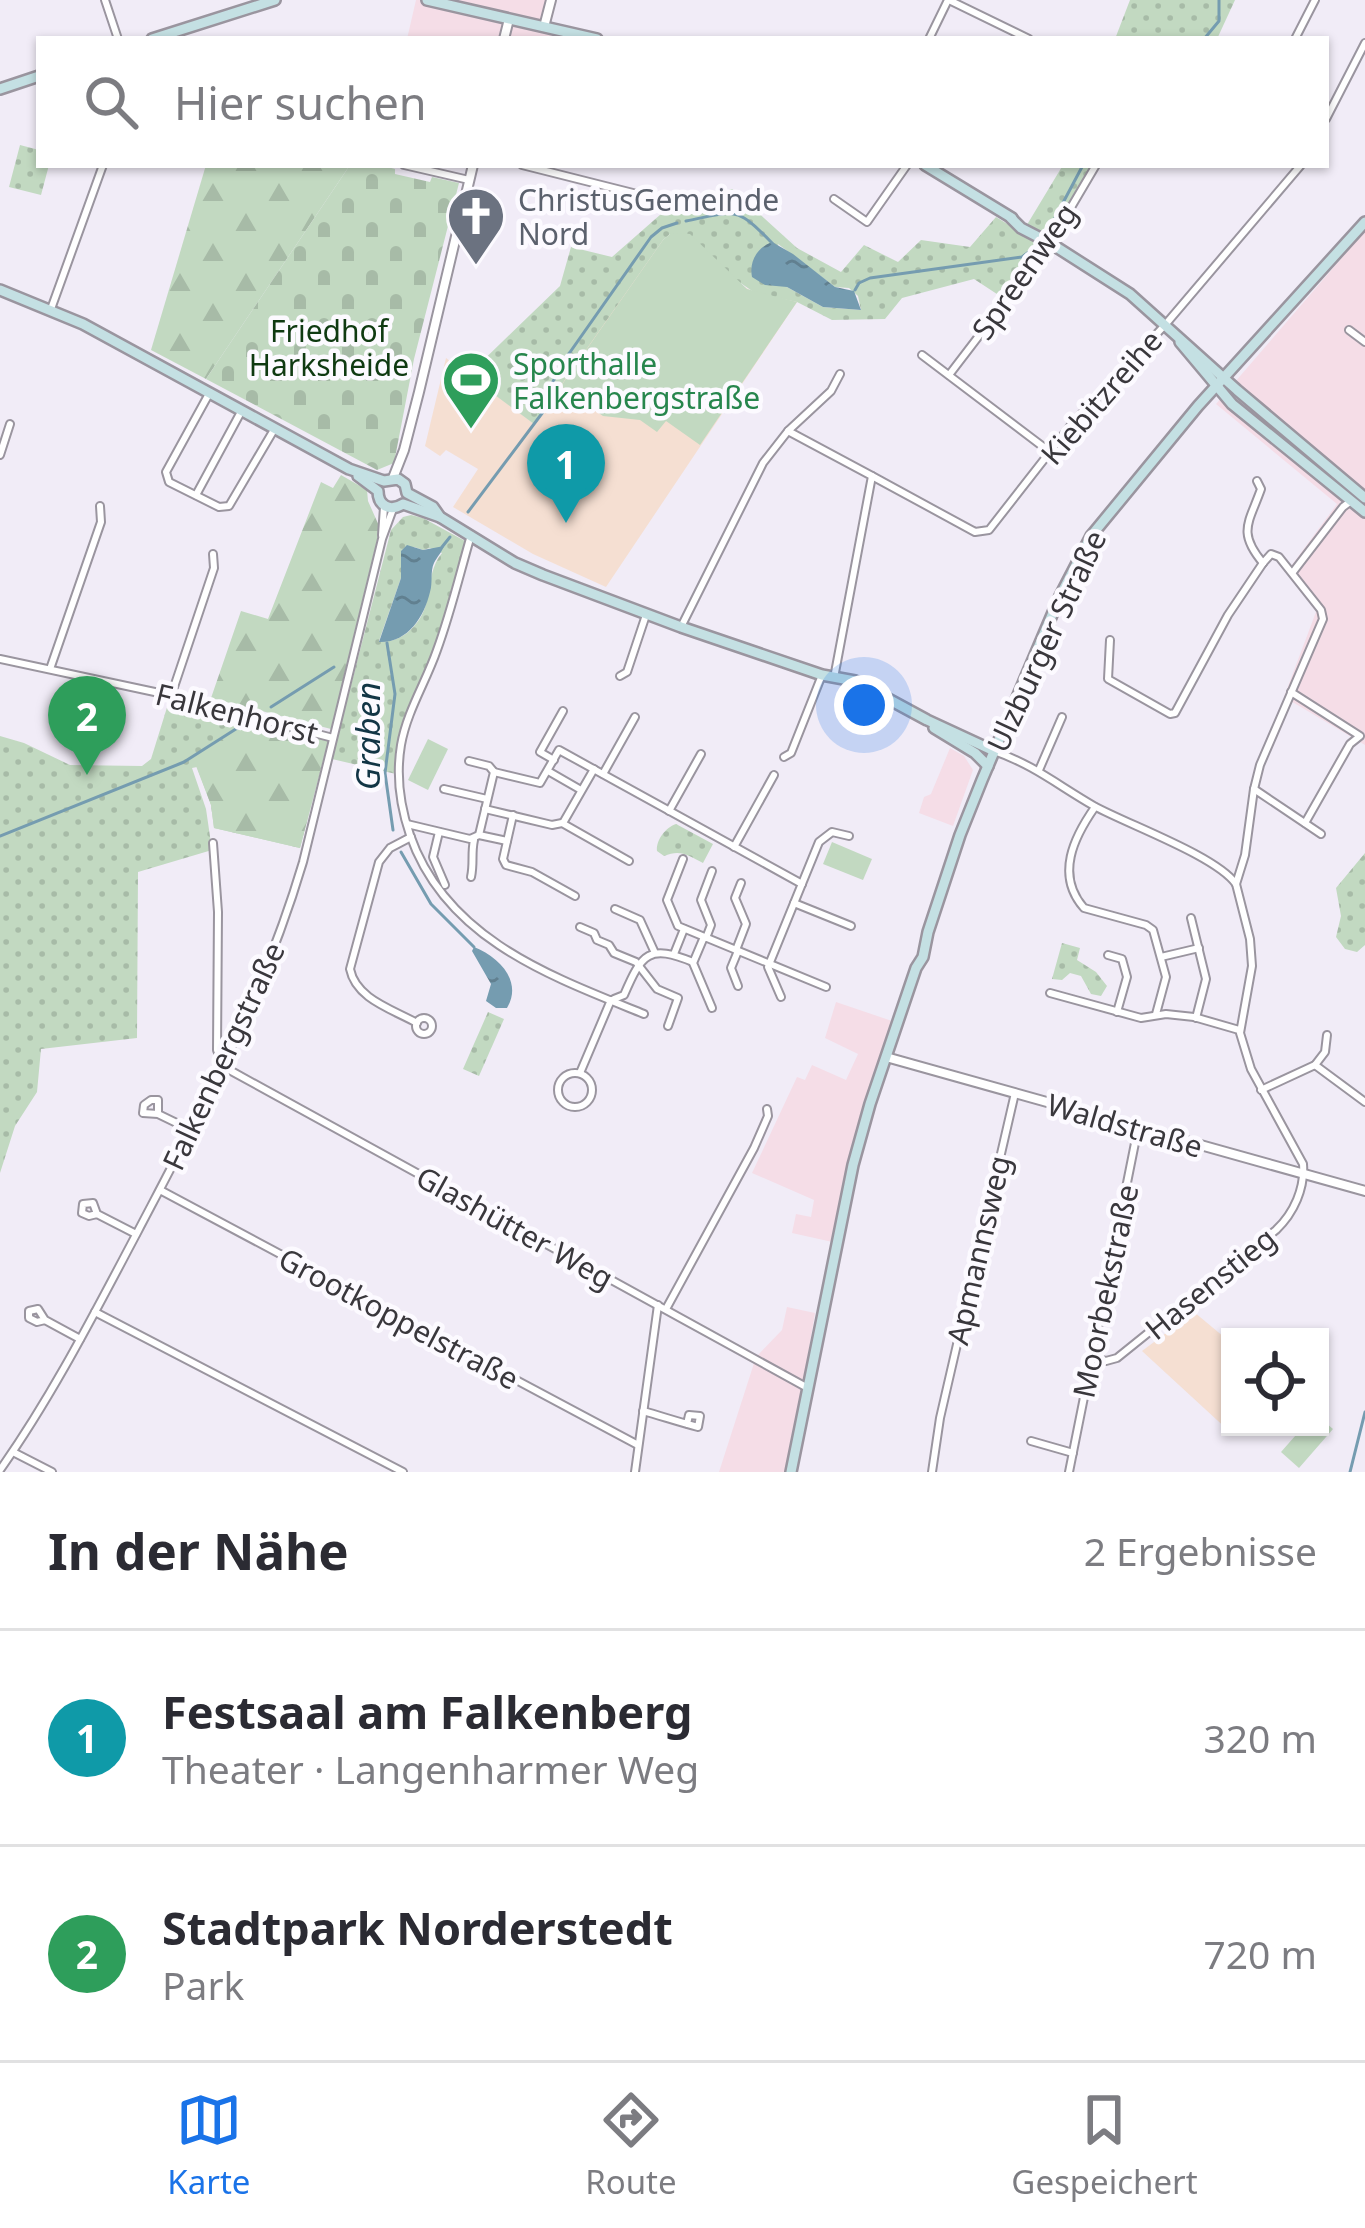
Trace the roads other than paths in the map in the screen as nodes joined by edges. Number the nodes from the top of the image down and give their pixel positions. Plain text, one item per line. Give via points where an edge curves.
1 (105, 0) edge
2 (275, 0) edge
3 (427, 0) edge
4 (551, 0) edge
5 (948, 0) edge
6 (1315, 0) edge
7 (260, 2) edge
8 (509, 19) junction
9 (544, 27) junction
10 (117, 36) edge
11 (161, 36) edge
12 (505, 36) edge
13 (584, 36) edge
14 (930, 36) edge
15 (1023, 36) edge
16 (1297, 36) edge
17 (1365, 44) edge
18 (36, 77) edge
19 (0, 89) edge
20 (1329, 113) edge
21 (102, 168) edge
22 (417, 168) edge
23 (472, 168) edge
24 (534, 168) edge
25 (905, 168) edge
26 (930, 168) edge
27 (1094, 168) edge
28 (1297, 168) edge
29 (469, 180) junction
30 (835, 199) dead end
31 (653, 204) dead end
32 (1365, 222) edge
33 (1050, 243) junction
34 (0, 290) edge
35 (51, 309) junction
36 (1165, 325) junction
37 (1349, 330) dead end
38 (1365, 342) edge
39 (922, 355) dead end
40 (840, 374) dead end
41 (949, 375) junction
42 (1220, 382) junction
43 (210, 392) junction
44 (242, 410) junction
45 (10, 424) dead end
46 (275, 428) junction
47 (788, 431) junction
48 (1050, 452) junction
49 (0, 455) edge
50 (872, 476) junction
51 (1257, 481) dead end
52 (389, 483) junction
53 (1359, 494) edge
54 (196, 495) junction
55 (397, 503) junction
56 (100, 506) dead end
57 (1365, 512) edge
58 (471, 535) junction
59 (213, 554) dead end
60 (1263, 562) junction
61 (1293, 572) junction
62 (646, 615) junction
63 (681, 627) junction
64 (1109, 640) dead end
65 (0, 659) edge
66 (50, 669) junction
67 (620, 676) dead end
68 (828, 676) junction
69 (1291, 692) junction
70 (171, 696) junction
71 (563, 711) dead end
72 (635, 717) dead end
73 (1062, 717) dead end
74 (927, 720) junction
75 (333, 738) junction
76 (994, 752) junction
77 (701, 754) dead end
78 (784, 757) dead end
79 (554, 760) junction
80 (469, 761) dead end
81 (988, 766) junction
82 (594, 769) junction
83 (1039, 770) junction
84 (548, 771) junction
85 (494, 772) junction
86 (603, 774) junction
87 (774, 775) dead end
88 (444, 789) dead end
89 (1254, 789) junction
90 (582, 790) junction
91 (488, 799) junction
92 (1095, 806) junction
93 (485, 809) junction
94 (669, 811) junction
95 (513, 815) junction
96 (1305, 823) junction
97 (407, 824) junction
98 (562, 824) junction
99 (439, 832) junction
100 (1321, 834) dead end
101 (477, 836) junction
102 (849, 836) dead end
103 (411, 837) junction
104 (507, 841) junction
105 (213, 842) dead end
106 (734, 847) junction
107 (683, 859) dead end
108 (629, 861) dead end
109 (712, 871) dead end
110 (471, 877) dead end
111 (741, 883) dead end
112 (802, 884) junction
113 (1236, 884) junction
114 (445, 885) dead end
115 (574, 896) dead end
116 (794, 902) junction
117 (615, 909) dead end
118 (1192, 918) dead end
119 (851, 926) dead end
120 (580, 928) dead end
121 (684, 929) junction
122 (705, 937) junction
123 (1198, 948) junction
124 (737, 950) junction
125 (655, 953) junction
126 (674, 954) junction
127 (1108, 955) dead end
128 (1161, 957) junction
129 (693, 962) junction
130 (770, 964) junction
131 (639, 965) junction
132 (738, 986) dead end
133 (826, 986) dead end
134 (1050, 993) dead end
135 (781, 997) dead end
136 (610, 1000) junction
137 (712, 1008) dead end
138 (1117, 1012) junction
139 (644, 1014) dead end
140 (1156, 1014) junction
141 (1196, 1018) junction
142 (417, 1023) dead end
143 (668, 1026) dead end
144 (1239, 1030) junction
145 (1327, 1034) dead end
146 (886, 1057) junction
147 (224, 1066) junction
148 (1315, 1066) junction
149 (580, 1073) junction
150 (1261, 1090) junction
151 (1015, 1093) junction
152 (1365, 1102) edge
153 (766, 1108) dead end
154 (158, 1114) dead end
155 (1138, 1129) junction
156 (190, 1130) junction
157 (1304, 1175) junction
158 (159, 1190) junction
159 (1365, 1191) edge
160 (97, 1214) dead end
161 (136, 1234) junction
162 (662, 1307) junction
163 (95, 1312) junction
164 (45, 1320) dead end
165 (80, 1339) junction
166 (1091, 1358) junction
167 (807, 1387) junction
168 (643, 1411) junction
169 (688, 1424) dead end
170 (1031, 1441) dead end
171 (638, 1445) junction
172 (13, 1452) junction
173 (1072, 1453) junction
174 (0, 1470) edge
175 (52, 1472) edge
176 (403, 1472) edge
177 (635, 1472) edge
178 (791, 1472) edge
179 (932, 1472) edge
180 (1069, 1472) edge

1 - 10 street
2 - 7 main road
3 - 8 main road
4 - 9 street
5 - 14 street
5 - 15 street
6 - 16 street
7 - 11 main road
8 - 9 main road
8 - 12 street
9 - 13 main road
17 - 20 street
18 - 19 main road
21 - 35 street
22 - 29 street
23 - 29 street
24 - 31 street
25 - 30 street via 868,222
26 - 33 main road
27 - 33 street, Spreenweg
28 - 36 street, Kiebitzreihe
29 - 52 street via 404,451
32 - 42 main road, Ulzburger Straße
33 - 36 main road
33 - 41 street, Spreenweg
34 - 35 main road
35 - 43 main road
36 - 42 main road
36 - 48 street, Kiebitzreihe
37 - 38 street
39 - 41 street
40 - 47 street
41 - 48 street
42 - 53 main road via 1232,404
42 - 76 main road, Ulzburger Straße via 1085,546
43 - 44 main road
43 - 54 street via 166,473
44 - 46 main road
44 - 54 street
45 - 49 street
46 - 52 main road
46 - 54 street via 232,504 222,508
47 - 50 street
47 - 63 street via 754,478
48 - 50 street, Kiebitzreihe via 983,533
50 - 68 street
51 - 60 street via 1246,535
52 - 55 main road
52 - 55 main road via 380,501
53 - 57 main road
53 - 61 street
55 - 58 main road
55 - 75 street, Falkenbergstraße
56 - 66 street
58 - 62 main road
58 - 97 street via 401,745
59 - 70 street
60 - 61 street via 1275,555
60 - 64 street via 1175,713 1108,679
61 - 69 street via 1323,619
62 - 63 main road
62 - 67 street
63 - 68 main road
65 - 66 street, Falkenhorst
66 - 70 street, Falkenhorst
68 - 74 main road via 855,681
68 - 78 street
69 - 89 street
69 - 96 street via 1360,736
70 - 75 street, Falkenhorst
71 - 79 street via 540,752
72 - 86 street
73 - 83 street
74 - 76 main road
74 - 81 main road
75 - 147 street, Falkenbergstraße via 288,912
76 - 81 main road, Ulzburger Straße
76 - 83 street
77 - 94 street
79 - 82 street via 559,750
79 - 84 street
80 - 85 street
81 - 146 main road, Ulzburger Straße
82 - 86 street
82 - 90 street
83 - 92 street
84 - 85 street via 540,783
84 - 90 street
85 - 91 street
86 - 94 street
87 - 106 street
88 - 91 street
89 - 96 street
89 - 113 street
90 - 98 street
91 - 93 street
92 - 113 street via 1219,867
92 - 128 street via 1071,856 1073,893 1084,908 1151,928
93 - 95 street
93 - 101 street
94 - 106 street
95 - 98 street
95 - 104 street
96 - 100 street
97 - 99 street
97 - 103 street
98 - 108 street
99 - 101 street
99 - 114 street via 434,858
101 - 104 street
101 - 110 street
102 - 112 street via 822,837
103 - 136 street via 441,894 479,933
103 - 142 street via 379,862 350,972 361,992
104 - 115 street via 507,866
105 - 147 street via 217,1050
106 - 112 street
107 - 121 street via 667,901
109 - 122 street via 700,900 711,925
111 - 124 street via 735,898 746,925
112 - 116 street
113 - 144 street via 1252,954
116 - 119 street
116 - 130 street
117 - 125 street via 641,920
118 - 123 street
120 - 131 street
121 - 122 street
121 - 126 street
122 - 124 street
122 - 129 street
123 - 128 street
123 - 141 street via 1206,980
124 - 130 street
124 - 132 street via 731,969
125 - 126 street
125 - 131 street
126 - 129 street
127 - 138 street via 1122,959 1127,976
128 - 140 street via 1166,979
129 - 137 street
130 - 133 street
130 - 135 street
131 - 136 street via 624,995
131 - 143 street via 657,989 678,998
134 - 138 street
136 - 139 street
136 - 149 street
138 - 140 street
140 - 141 street
141 - 144 street
144 - 150 street
145 - 148 street
146 - 151 street, Waldstraße
146 - 167 main road, Ulzburger Straße via 845,1198
147 - 156 street, Falkenbergstraße
147 - 162 street, Glashütter Weg
148 - 150 street
148 - 152 street
149 - 149 street via 567,1074 558,1094 574,1108 591,1084
150 - 157 street
151 - 155 street, Waldstraße
151 - 179 street, Apmannsweg
153 - 162 street via 755,1147
154 - 156 street
155 - 157 street, Waldstraße
155 - 166 street, Moorbekstraße
156 - 158 street, Falkenbergstraße
157 - 159 street, Waldstraße
157 - 166 street, Hasenstieg via 1276,1230 1117,1358
158 - 161 street, Falkenbergstraße
158 - 171 street, Grootkoppelstraße
160 - 161 street
161 - 163 street, Falkenbergstraße
162 - 167 street, Glashütter Weg
162 - 168 street
163 - 165 street, Falkenbergstraße
163 - 176 street
164 - 165 street
165 - 172 street, Falkenbergstraße
166 - 173 street, Moorbekstraße
167 - 178 main road, Ulzburger Straße
168 - 169 street
168 - 171 street
170 - 173 street
171 - 177 street
172 - 174 street, Falkenbergstraße
172 - 175 street
173 - 180 street, Moorbekstraße

